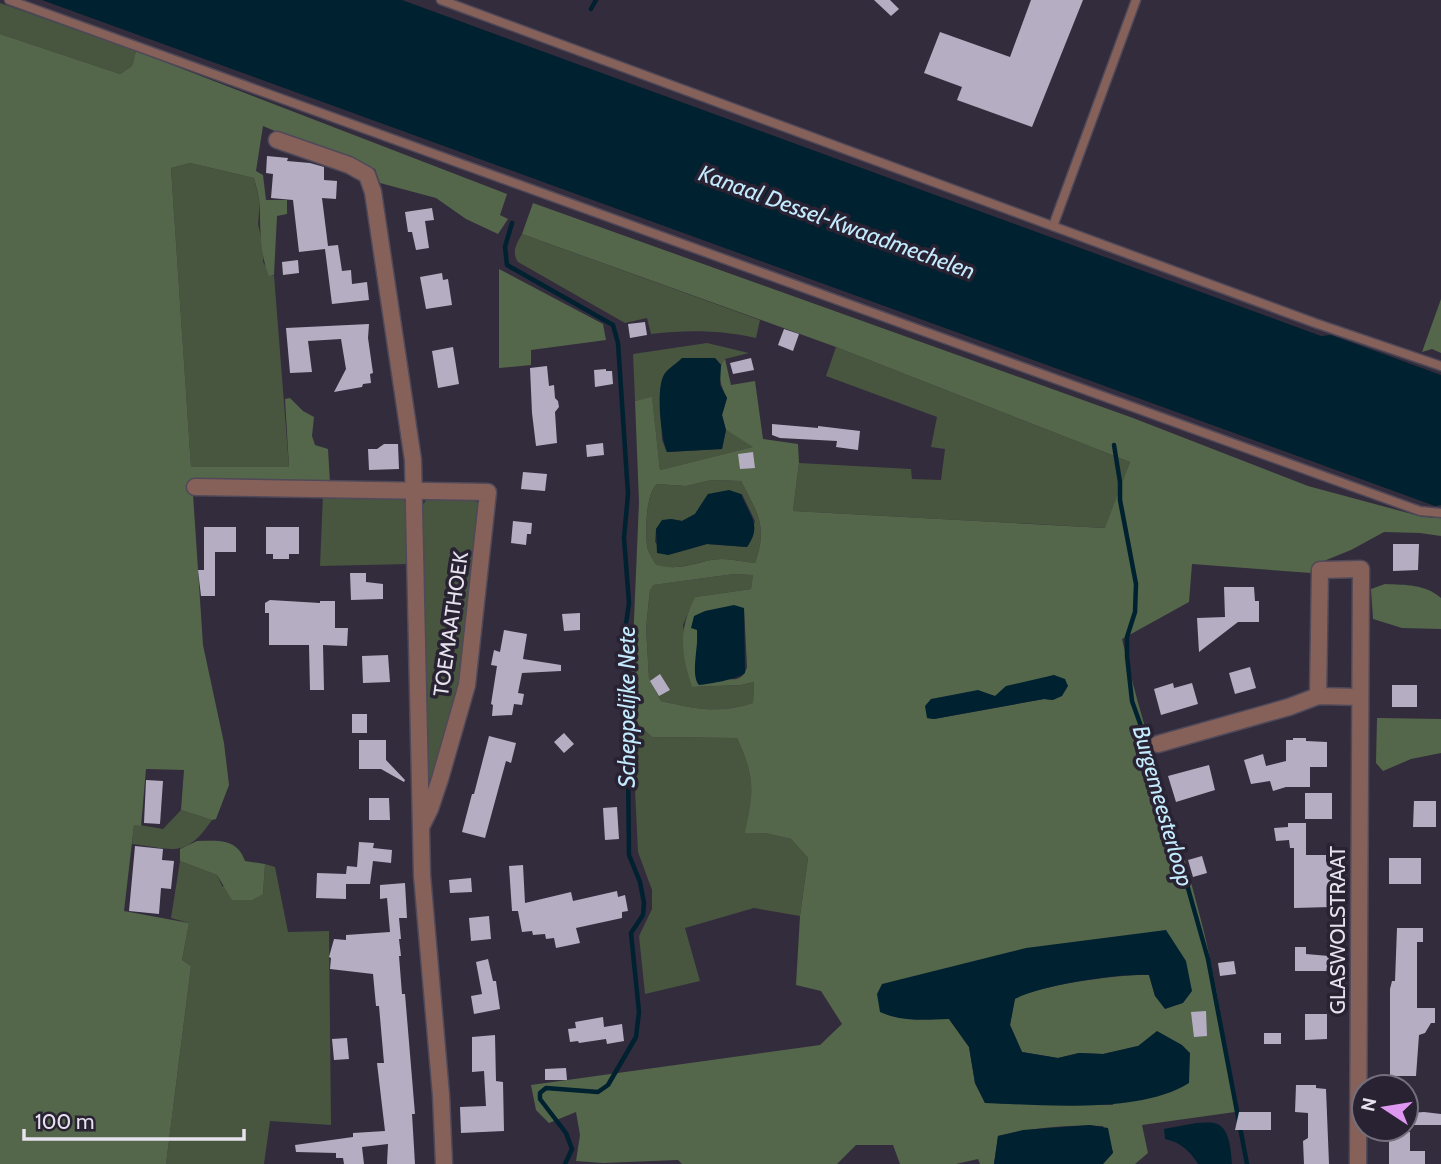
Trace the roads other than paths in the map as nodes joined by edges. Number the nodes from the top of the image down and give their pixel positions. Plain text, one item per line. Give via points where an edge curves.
1 (9, 0) edge
2 (441, 0) edge
3 (1136, 0) edge
4 (277, 140) dead end
5 (1053, 226) junction
6 (1441, 366) edge
7 (195, 487) dead end
8 (414, 490) junction
9 (1441, 513) edge
10 (1318, 696) junction
11 (1360, 697) junction
12 (1158, 744) dead end
13 (420, 828) junction
14 (444, 1164) edge
15 (1358, 1164) edge

1 - 9 lane via 1420,512
2 - 5 lane
3 - 5 lane
4 - 8 street, TOEMAATHOEK via 367,176 403,390
5 - 6 lane
7 - 8 street, TOEMAATHOEK
8 - 13 street, TOEMAATHOEK
8 - 13 street, TOEMAATHOEK via 488,492 467,685 430,810
10 - 11 street
10 - 11 street, GLASWOLSTRAAT via 1320,570 1361,569
10 - 12 street
11 - 15 street, GLASWOLSTRAAT
13 - 14 street, TOEMAATHOEK

